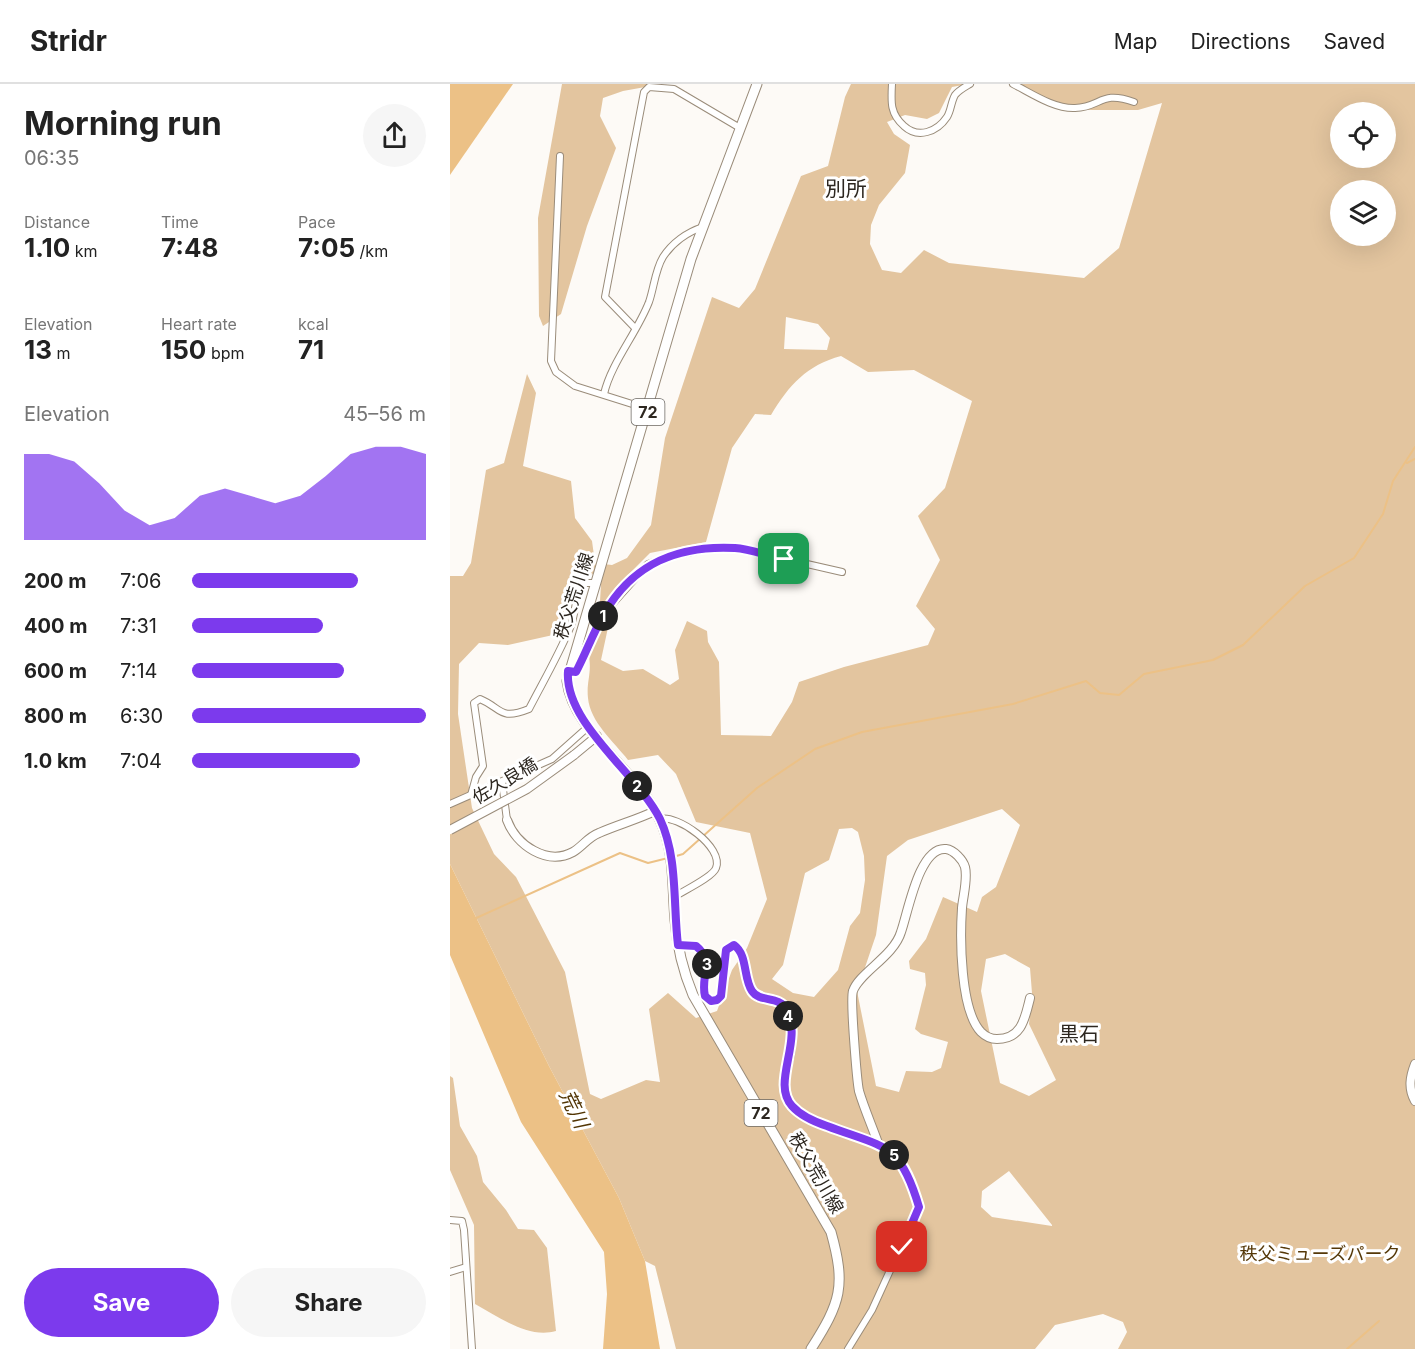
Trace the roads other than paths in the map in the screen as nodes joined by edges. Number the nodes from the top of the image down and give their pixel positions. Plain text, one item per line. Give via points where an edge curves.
1 (758, 84) edge
2 (892, 84) edge
3 (970, 84) edge
4 (1013, 84) edge
5 (1134, 102) dead end
6 (740, 128) junction
7 (560, 156) dead end
8 (703, 226) junction
9 (635, 328) junction
10 (604, 394) junction
11 (648, 409) junction
12 (842, 572) dead end
13 (595, 583) junction
14 (568, 671) junction
15 (588, 727) junction
16 (597, 736) junction
17 (502, 782) junction
18 (471, 795) junction
19 (452, 803) edge
20 (657, 815) junction
21 (507, 819) joint
22 (450, 830) edge
23 (674, 897) junction
24 (678, 945) junction
25 (1030, 998) dead end
26 (1415, 1064) edge
27 (1415, 1101) edge
28 (878, 1143) junction
29 (450, 1220) edge
30 (466, 1267) junction
31 (450, 1272) edge
32 (472, 1349) edge
33 (811, 1349) edge
34 (848, 1349) edge

1 - 6 main road, 秩父荒川線 / 72
2 - 3 street via 891,107 896,119 917,133 931,132 940,125 957,92
4 - 5 street via 1062,107 1076,108 1107,96
6 - 8 main road, 秩父荒川線 / 72
6 - 9 street via 675,89 649,87 644,93 605,297
7 - 10 street via 551,361 556,372 575,387
8 - 9 street via 672,245 661,260 649,302
8 - 11 main road, 秩父荒川線 / 72
9 - 10 street via 608,378
10 - 11 street
11 - 13 main road, 秩父荒川線 / 72
12 - 14 street via 737,548 707,549 648,564 606,611 576,672
13 - 14 main road, 秩父荒川線 / 72
13 - 18 street via 582,583 579,587 570,628 529,709 509,715 497,712 480,699 474,703 483,766
14 - 15 main road, 秩父荒川線 / 72 via 568,692
15 - 16 main road, 秩父荒川線 / 72
15 - 17 street via 552,759
16 - 20 main road, 秩父荒川線 / 72
16 - 22 street, 佐久良橋, bridge via 520,794
17 - 18 street
17 - 21 street
18 - 19 street
20 - 21 street via 599,832 565,856 551,856 525,846 513,834
20 - 23 main road, 秩父荒川線 / 72 via 669,850
20 - 23 street via 673,818 707,841 716,860 712,874
23 - 24 main road, 秩父荒川線 / 72
24 - 28 street via 696,946 705,955 704,992 711,1001 721,996 726,950 738,947 751,990 758,997 780,1002 787,1010 791,1053 782,1083 790,1105 820,1124
24 - 33 main road, 秩父荒川線 / 72 via 699,1007 831,1232 840,1262 840,1288 832,1316
25 - 28 street via 1023,1026 1016,1035 991,1039 981,1032 963,978 965,868 954,852 934,852 922,868 897,941 853,990 859,1089
26 - 27 street via 1410,1079
28 - 34 street via 899,1159 910,1177 919,1207 873,1310
29 - 30 street via 462,1221
30 - 31 street
30 - 32 street

